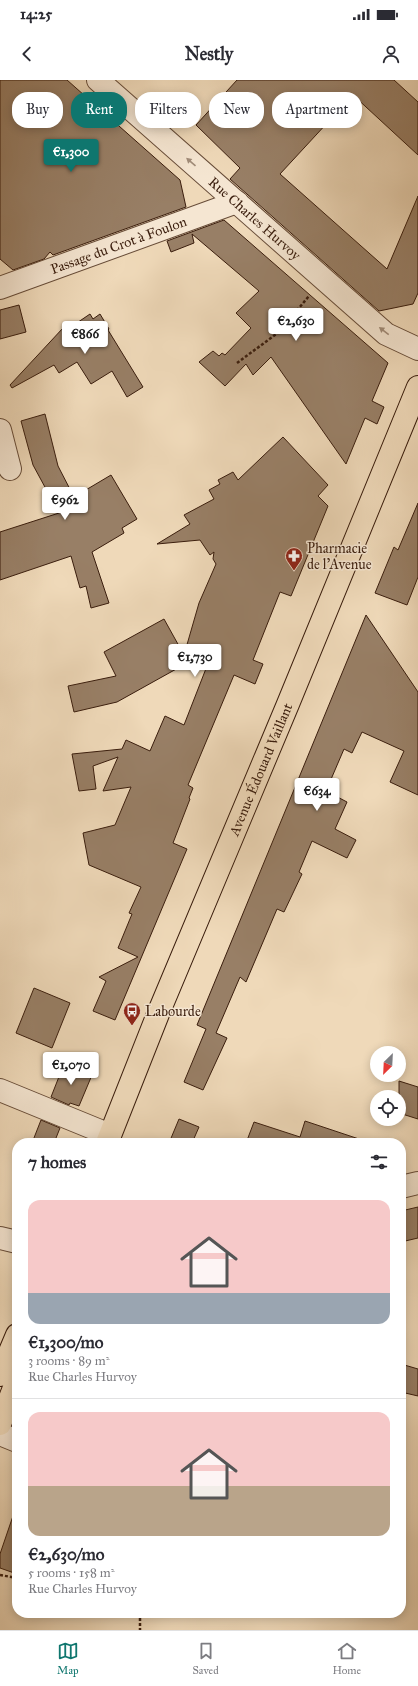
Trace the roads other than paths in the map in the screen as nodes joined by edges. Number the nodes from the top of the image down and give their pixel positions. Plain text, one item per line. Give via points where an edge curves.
1 (98, 80) edge
2 (236, 202) junction
3 (0, 288) edge
4 (418, 349) edge
5 (417, 393) edge
6 (0, 430) edge
7 (10, 470) dead end
8 (0, 1090) edge
9 (107, 1138) edge
10 (109, 1138) edge
11 (418, 1183) edge
12 (406, 1186) edge
13 (0, 1238) edge
14 (12, 1241) edge
15 (12, 1347) edge
16 (0, 1375) edge
17 (12, 1393) edge
18 (0, 1424) edge
19 (0, 1434) edge
20 (12, 1439) edge

2 -> 1 street, Rue Charles Hurvoy
2 - 3 street, Passage du Crot à Foulon
4 -> 2 street, Rue Charles Hurvoy via 386,334
5 - 10 main road, Avenue Édouard Vaillant via 152,1027
6 - 7 street
8 - 9 street
11 - 12 street
13 - 14 street
15 - 16 main road
17 - 18 main road
19 - 20 street

